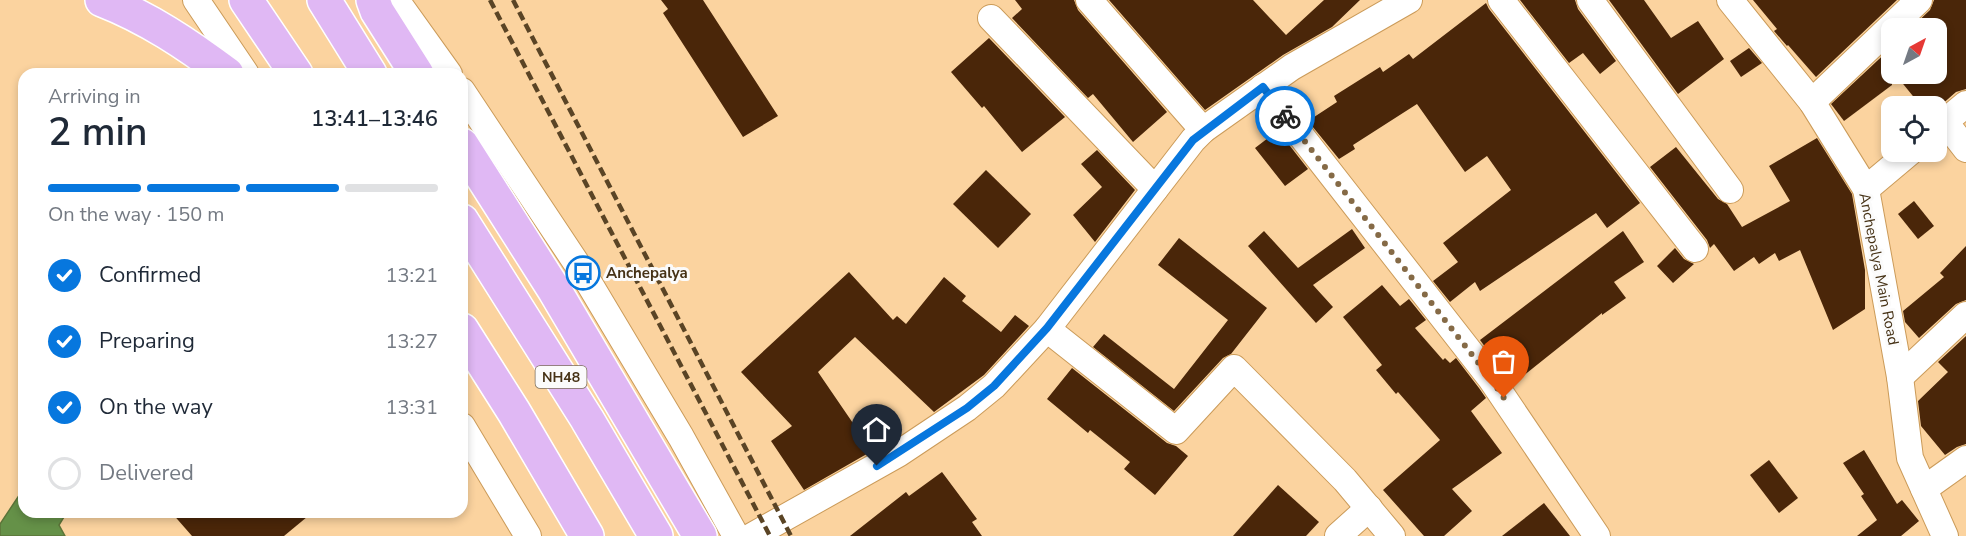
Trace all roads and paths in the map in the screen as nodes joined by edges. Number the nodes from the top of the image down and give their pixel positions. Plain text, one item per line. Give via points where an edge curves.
1 (102, 0) edge
2 (196, 0) edge
3 (246, 0) edge
4 (324, 0) edge
5 (373, 0) edge
6 (396, 0) edge
7 (1089, 0) edge
8 (1408, 0) edge
9 (1501, 0) edge
10 (1590, 0) edge
11 (1731, 0) edge
12 (1919, 0) edge
13 (991, 18) dead end
14 (219, 68) edge
15 (242, 68) edge
16 (292, 68) edge
17 (366, 68) edge
18 (413, 68) edge
19 (446, 68) edge
20 (1263, 87) junction
21 (468, 101) edge
22 (1812, 102) junction
23 (1966, 104) edge
24 (1947, 121) edge
25 (1203, 130) junction
26 (1947, 132) edge
27 (1966, 149) edge
28 (468, 154) edge
29 (1898, 162) edge
30 (1155, 189) junction
31 (1866, 189) junction
32 (1730, 190) dead end
33 (468, 231) edge
34 (1695, 249) dead end
35 (1966, 315) edge
36 (1047, 328) junction
37 (468, 339) edge
38 (1900, 378) junction
39 (468, 436) edge
40 (1966, 459) edge
41 (1924, 489) junction
42 (1369, 508) junction
43 (528, 536) edge
44 (587, 536) edge
45 (656, 536) edge
46 (700, 536) edge
47 (736, 536) edge
48 (752, 536) edge
49 (1338, 536) edge
50 (1392, 536) edge
51 (1597, 536) edge
52 (1945, 536) edge

1 - 14 highway via 180,40
2 - 15 street
3 - 16 highway
4 - 17 highway
5 - 18 highway
6 - 19 street
7 - 25 street
8 - 20 street
9 - 34 street
10 - 32 street
11 - 22 street, Anchepalya Main Road
12 - 22 street
13 - 30 street
20 - 25 street
20 - 51 street via 1491,379
21 - 47 street via 583,273
22 - 31 street, Anchepalya Main Road
23 - 24 street
25 - 30 street
26 - 27 street
28 - 46 highway via 555,291
29 - 31 street
30 - 36 street
31 - 38 street, Anchepalya Main Road
33 - 45 highway, NH48
35 - 38 street
36 - 42 street via 1176,431 1234,368
36 - 48 street via 994,386 967,408 898,454
37 - 44 highway
38 - 41 street, Anchepalya Main Road via 1910,458
39 - 43 street
40 - 41 street
41 - 52 street, Anchepalya Main Road
42 - 49 street
42 - 50 street

